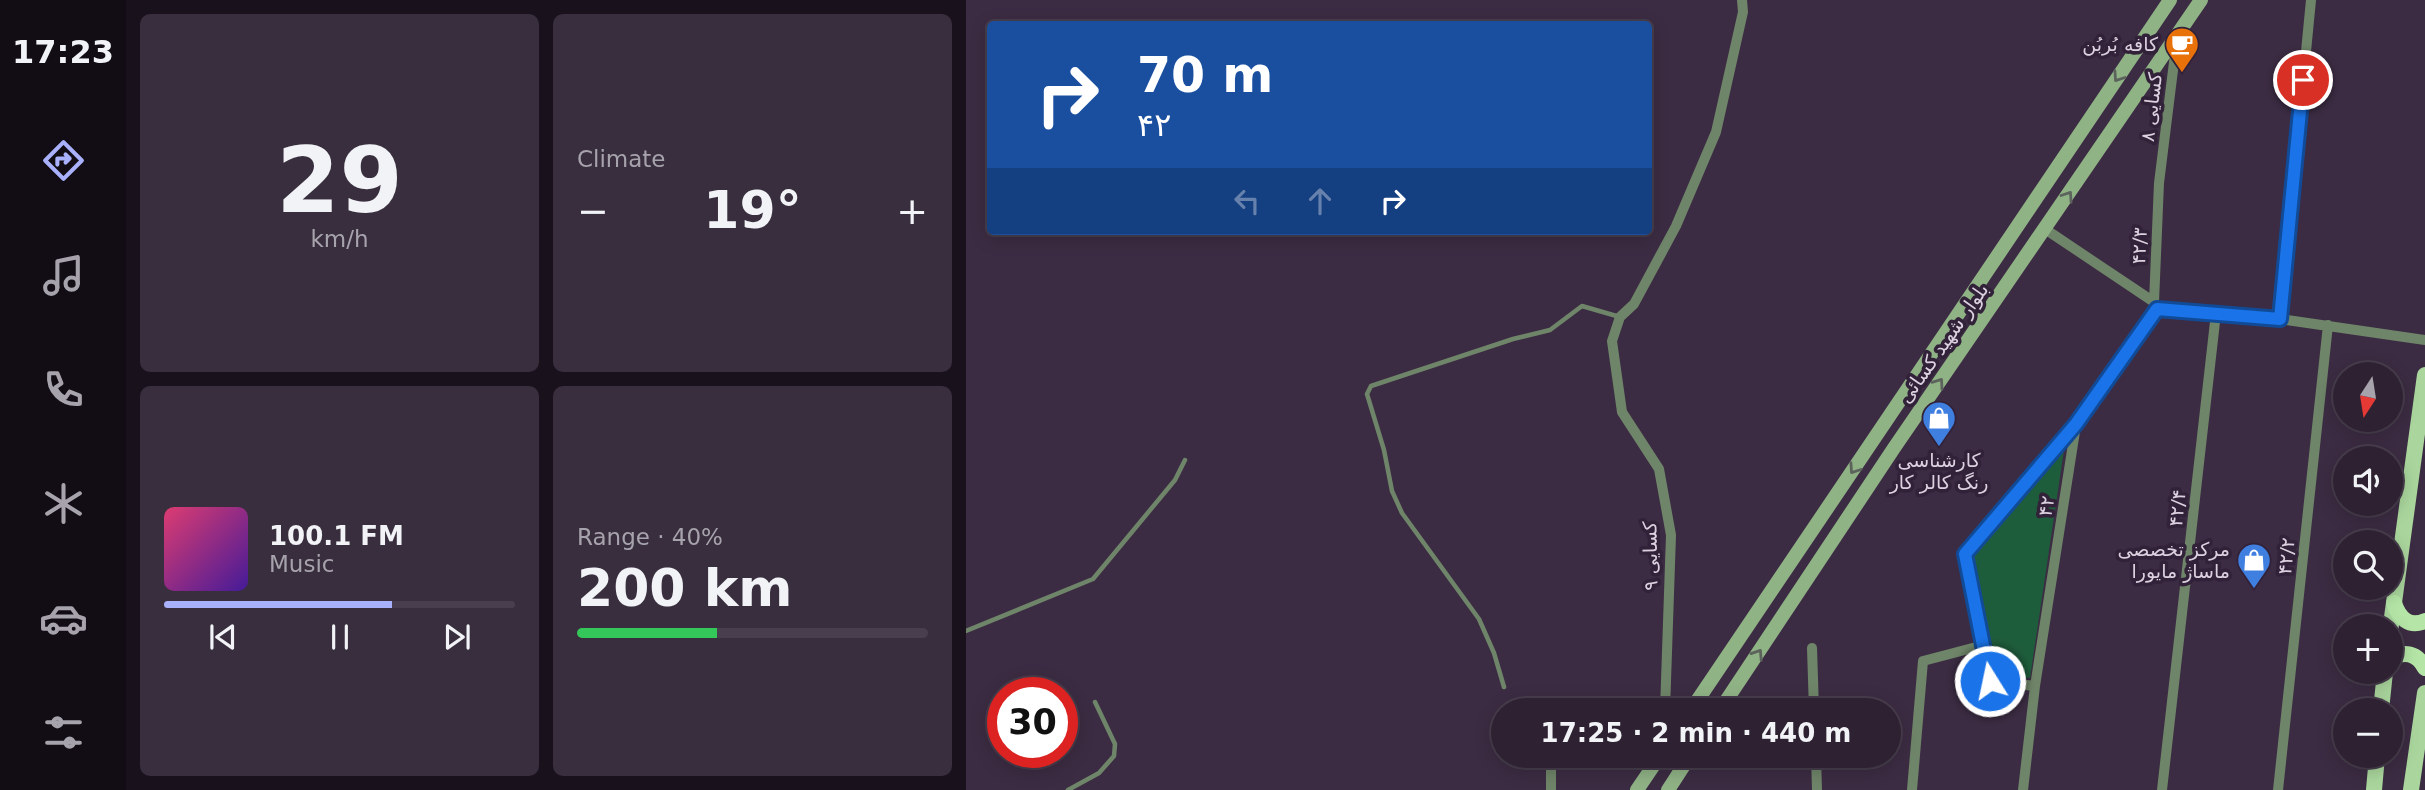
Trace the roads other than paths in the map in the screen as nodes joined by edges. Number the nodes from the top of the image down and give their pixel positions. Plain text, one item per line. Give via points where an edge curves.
1 (1742, 0) edge
2 (2170, 0) edge
3 (2201, 0) edge
4 (2311, 0) edge
5 (2177, 36) junction
6 (2159, 183) joint
7 (2045, 229) junction
8 (2155, 305) junction
9 (2216, 313) junction
10 (1620, 317) junction
11 (2280, 319) junction
12 (2328, 325) junction
13 (2425, 341) edge
14 (2425, 375) edge
15 (2076, 424) junction
16 (1877, 436) junction
17 (1894, 448) junction
18 (1185, 460) dead end
19 (2394, 603) junction
20 (2392, 614) edge
21 (2425, 621) edge
22 (966, 631) edge
23 (1983, 645) junction
24 (1812, 648) dead end
25 (2403, 654) edge
26 (2425, 668) edge
27 (2035, 686) junction
28 (1504, 687) dead end
29 (2425, 693) edge
30 (1665, 698) edge
31 (1699, 698) edge
32 (1728, 698) edge
33 (1814, 698) edge
34 (1095, 702) dead end
35 (1552, 768) edge
36 (1652, 768) edge
37 (1682, 768) edge
38 (1816, 768) edge
39 (2376, 768) edge
40 (1068, 790) edge
41 (1551, 790) edge
42 (1637, 790) edge
43 (1668, 790) edge
44 (1817, 790) edge
45 (1912, 790) edge
46 (2023, 790) edge
47 (2162, 790) edge
48 (2278, 790) edge
49 (2374, 790) edge
50 (2411, 790) edge

1 - 10 street via 1716,132 1676,226 1634,304
2 -> 16 main road, بلوار شهید کسائی
3 - 5 main road, بلوار شهید کسائی
4 - 11 street
5 - 6 street, ۸ کسایی
7 -> 5 main road, بلوار شهید کسائی
6 - 8 street, ۴۲/۳
7 - 8 street
17 -> 7 main road, بلوار شهید کسائی
8 - 9 street
8 - 15 street
9 - 11 street
9 - 47 street, ۴۲/۴
10 - 28 lane via 1582,306 1550,330 1368,390 1392,491 1402,513 1479,619
10 - 30 street, ۹ کسایی via 1612,341 1622,412 1659,469 1671,535
11 - 12 street
12 - 13 street
12 - 48 street, ۴۲/۲
14 - 19 main road
15 - 23 street, ۴۲ via 1965,554
15 - 27 street, ۴۲
16 - 17 main road
16 -> 31 main road, بلوار شهید کسائی
32 -> 17 main road, بلوار شهید کسائی
18 - 22 lane via 1175,480 1093,579
19 - 20 main road
19 - 21 highway via 2406,621
23 - 27 street, ۴۲ via 1990,681
23 - 45 street via 1923,661
24 - 33 street
25 - 26 highway via 2416,657
27 - 46 street, ۴۲
29 - 50 main road
34 - 40 lane via 1115,744 1114,756 1099,773
35 - 41 street
36 - 42 main road
37 - 43 main road
38 - 44 street
39 - 49 main road

